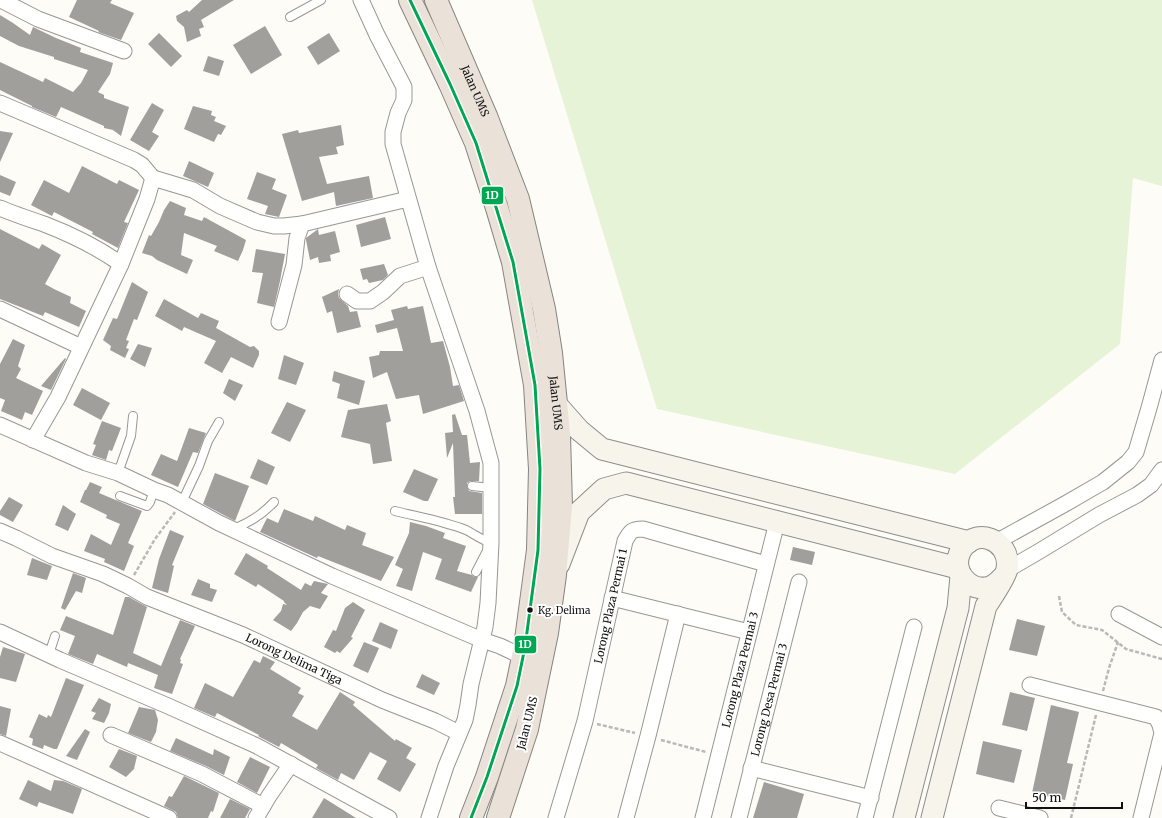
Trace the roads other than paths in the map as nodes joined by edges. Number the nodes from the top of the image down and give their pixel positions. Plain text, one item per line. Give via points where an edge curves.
1 (1, 0) edge
2 (320, 0) edge
3 (361, 0) edge
4 (410, 0) edge
5 (437, 1) edge
6 (290, 18) dead end
7 (124, 51) dead end
8 (0, 103) edge
9 (153, 178) junction
10 (408, 199) junction
11 (0, 208) edge
12 (302, 224) junction
13 (121, 264) junction
14 (428, 267) junction
15 (347, 294) dead end
16 (0, 309) edge
17 (279, 322) dead end
18 (81, 347) junction
19 (1162, 360) edge
20 (556, 404) junction
21 (133, 416) dead end
22 (219, 422) dead end
23 (0, 425) edge
24 (34, 440) junction
25 (1162, 470) edge
26 (118, 473) junction
27 (472, 486) dead end
28 (491, 488) junction
29 (154, 490) junction
30 (120, 496) dead end
31 (182, 502) junction
32 (274, 502) dead end
33 (395, 511) dead end
34 (777, 522) junction
35 (233, 529) junction
36 (0, 531) edge
37 (969, 542) junction
38 (996, 542) junction
39 (491, 543) junction
40 (766, 564) junction
41 (476, 572) dead end
42 (960, 572) junction
43 (1006, 573) junction
44 (555, 575) junction
45 (799, 582) dead end
46 (612, 598) junction
47 (678, 614) junction
48 (1119, 614) dead end
49 (914, 627) dead end
50 (0, 632) edge
51 (749, 632) junction
52 (55, 636) dead end
53 (1162, 637) edge
54 (482, 640) junction
55 (49, 654) junction
56 (523, 657) junction
57 (1030, 685) dead end
58 (460, 733) junction
59 (111, 735) dead end
60 (0, 743) edge
61 (291, 764) junction
62 (751, 768) junction
63 (871, 798) junction
64 (999, 808) dead end
65 (260, 812) edge
66 (169, 818) edge
67 (389, 818) edge
68 (429, 818) edge
69 (471, 818) edge
70 (498, 818) edge
71 (556, 818) edge
72 (626, 818) edge
73 (703, 818) edge
74 (739, 818) edge
75 (865, 818) edge
76 (904, 818) edge
77 (932, 818) edge
78 (1040, 818) edge
79 (1141, 818) edge

1 - 7 street via 38,19
2 - 6 lane
3 - 10 street via 404,87 404,100 393,132 393,144
4 - 56 highway, Jalan UMS via 476,143 498,208 513,262 535,386 540,469 538,550
5 - 20 highway, Jalan UMS via 518,199 544,309
8 - 9 street via 134,160
9 - 12 street via 193,190 220,206 257,222 274,226
9 - 13 street
10 - 12 street
10 - 14 street
11 - 13 street via 62,232 107,254
12 - 17 street
13 - 18 street
14 - 15 street via 400,276 370,301 356,301
14 - 28 street via 479,418 491,463
16 - 18 street
18 - 24 street via 58,397
19 - 38 street via 1136,452 1128,462 1103,482
20 - 37 street via 578,430 602,450
20 - 44 highway, Jalan UMS via 560,506
21 - 26 lane via 131,436
22 - 31 lane via 208,441
23 - 24 street
24 - 26 street via 86,463
25 - 43 street via 1151,485 1137,495 1099,515
26 - 29 street
27 - 28 lane
28 - 39 street
29 - 30 lane via 147,506
29 - 31 street
31 - 35 street
32 - 35 lane via 259,516
33 - 39 lane via 466,530
34 - 40 street, Lorong Plaza Permai 3
34 - 42 street
34 - 44 street via 626,483 604,489 579,512
35 - 54 street via 332,576
36 - 58 street, Lorong Delima Tiga via 52,556 103,574 147,597 243,635 382,700
37 - 38 street via 983,538
37 - 42 street via 960,553
38 - 43 street via 1006,554
39 - 41 lane
39 - 54 street via 488,603
40 - 46 street, Lorong Plaza Permai 1 via 637,529 630,533 625,542
40 - 51 street, Lorong Plaza Permai 3
42 - 43 street via 967,583 983,588 999,582
42 - 76 street via 958,608
43 - 77 street via 986,606
44 - 70 highway, Jalan UMS via 547,633 527,729
45 - 62 street, Lorong Desa Permai 3
46 - 47 street
46 - 71 street, Lorong Plaza Permai 1 via 585,721
47 - 51 street
47 - 72 street
48 - 53 street
49 - 63 street
50 - 55 street
51 - 73 street, Lorong Plaza Permai 3
52 - 55 lane
54 - 56 street
54 - 58 street
55 - 61 street via 204,722
56 - 69 highway, Jalan UMS via 517,686
57 - 79 street via 1156,717 1162,733
58 - 68 street
59 - 65 street via 202,774
60 - 66 street
61 - 65 street
61 - 67 street
62 - 63 street
62 - 74 street, Lorong Desa Permai 3
63 - 75 street
64 - 78 street

